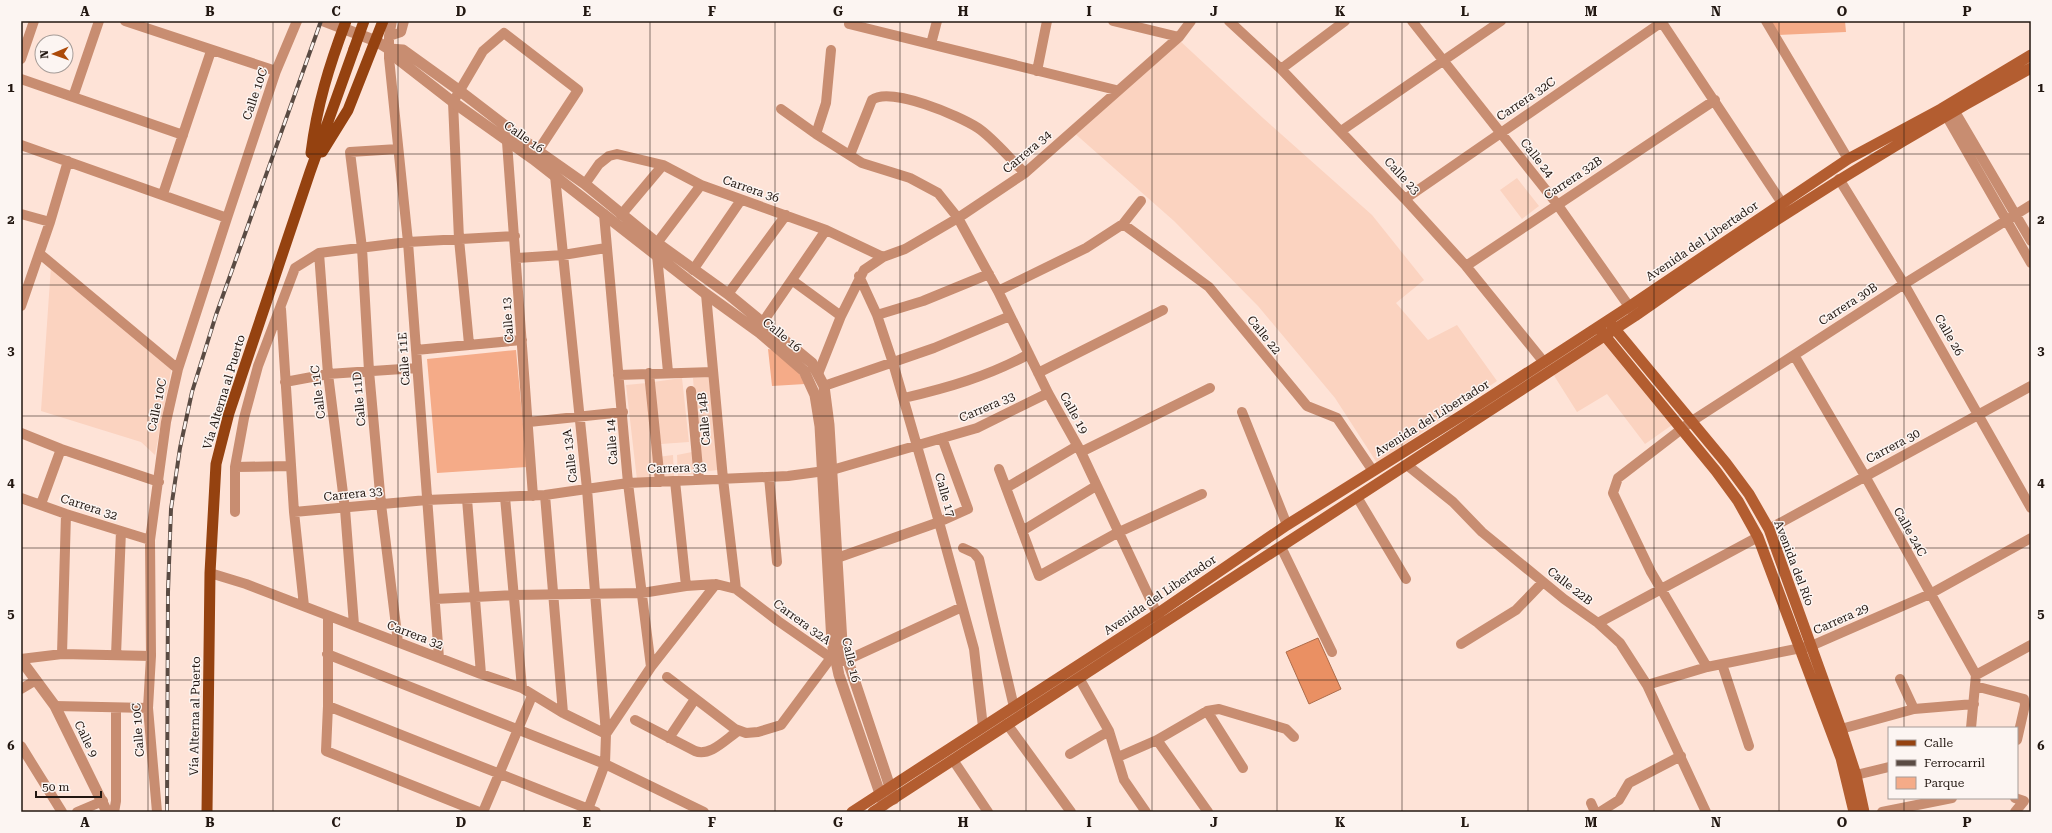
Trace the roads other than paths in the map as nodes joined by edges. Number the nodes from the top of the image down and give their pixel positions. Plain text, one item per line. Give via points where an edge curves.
1 (34, 21) edge
2 (99, 21) edge
3 (125, 21) edge
4 (297, 21) edge
5 (324, 21) edge
6 (364, 21) edge
7 (383, 21) edge
8 (392, 21) edge
9 (404, 21) edge
10 (937, 21) edge
11 (1047, 21) edge
12 (1113, 21) edge
13 (1191, 21) edge
14 (1345, 21) edge
15 (1412, 21) edge
16 (1501, 21) edge
17 (1766, 21) edge
18 (1233, 22) edge
19 (1662, 22) edge
20 (850, 23) edge
21 (344, 25) edge
22 (389, 36) junction
23 (1179, 37) junction
24 (376, 41) junction
25 (931, 44) junction
26 (831, 50) dead end
27 (212, 51) junction
28 (389, 54) junction
29 (2031, 55) edge
30 (21, 59) edge
31 (1443, 61) junction
32 (1281, 68) junction
33 (2031, 68) edge
34 (276, 71) junction
35 (1037, 71) junction
36 (21, 79) edge
37 (460, 90) junction
38 (1116, 90) junction
39 (73, 97) junction
40 (1715, 100) junction
41 (454, 102) junction
42 (781, 109) dead end
43 (1948, 110) junction
44 (1341, 131) junction
45 (1500, 133) junction
46 (816, 134) junction
47 (183, 135) junction
48 (507, 142) junction
49 (21, 145) edge
50 (398, 149) junction
51 (535, 155) junction
52 (850, 155) junction
53 (1848, 159) junction
54 (68, 161) junction
55 (663, 165) junction
56 (310, 172) junction
57 (1024, 173) junction
58 (555, 176) junction
59 (1839, 180) junction
60 (585, 184) junction
61 (701, 185) junction
62 (163, 194) junction
63 (1405, 199) junction
64 (740, 200) junction
65 (1141, 201) dead end
66 (1783, 202) junction
67 (1557, 204) junction
68 (2031, 205) edge
69 (1788, 213) junction
70 (21, 214) edge
71 (604, 214) junction
72 (2015, 214) junction
73 (621, 215) junction
74 (786, 215) junction
75 (227, 218) junction
76 (958, 218) junction
77 (2006, 220) junction
78 (50, 222) junction
79 (1123, 224) junction
80 (826, 230) junction
81 (515, 236) junction
82 (459, 239) junction
83 (2031, 241) edge
84 (408, 242) junction
85 (657, 243) junction
86 (362, 248) junction
87 (606, 248) junction
88 (319, 253) junction
89 (40, 254) junction
90 (564, 255) junction
91 (657, 255) junction
92 (883, 257) junction
93 (517, 258) junction
94 (2031, 263) edge
95 (1466, 266) junction
96 (693, 270) junction
97 (989, 274) junction
98 (860, 276) junction
99 (793, 281) junction
100 (1904, 284) junction
101 (998, 291) junction
102 (706, 294) junction
103 (728, 294) junction
104 (281, 305) junction
105 (21, 306) edge
106 (1630, 306) junction
107 (1163, 310) dead end
108 (877, 315) junction
109 (841, 316) junction
110 (1010, 316) junction
111 (1635, 316) junction
112 (763, 322) junction
113 (1611, 324) junction
114 (1598, 326) junction
115 (1604, 336) junction
116 (522, 340) junction
117 (469, 344) junction
118 (416, 350) junction
119 (1029, 354) junction
120 (1794, 355) junction
121 (1543, 361) junction
122 (893, 362) junction
123 (417, 368) junction
124 (178, 369) junction
125 (369, 371) junction
126 (668, 372) junction
127 (713, 372) junction
128 (1038, 372) junction
129 (649, 373) junction
130 (328, 374) junction
131 (818, 374) junction
132 (618, 375) junction
133 (285, 382) junction
134 (824, 386) junction
135 (2031, 386) edge
136 (1210, 388) dead end
137 (691, 391) dead end
138 (1048, 393) junction
139 (904, 398) junction
140 (623, 412) junction
141 (1242, 412) dead end
142 (1979, 414) junction
143 (578, 417) junction
144 (1692, 421) junction
145 (529, 422) junction
146 (1682, 429) junction
147 (21, 433) edge
148 (942, 438) junction
149 (917, 446) junction
150 (61, 449) junction
151 (1079, 449) junction
152 (1407, 465) junction
153 (291, 466) junction
154 (235, 467) junction
155 (999, 469) dead end
156 (827, 470) junction
157 (1373, 471) junction
158 (1865, 476) junction
159 (769, 477) junction
160 (723, 479) junction
161 (699, 480) junction
162 (675, 481) junction
163 (158, 482) junction
164 (660, 482) junction
165 (628, 483) junction
166 (1096, 486) junction
167 (1006, 488) junction
168 (587, 489) junction
169 (1202, 494) dead end
170 (545, 495) junction
171 (533, 496) junction
172 (505, 497) junction
173 (21, 498) edge
174 (1357, 498) junction
175 (467, 499) junction
176 (427, 500) junction
177 (41, 504) junction
178 (381, 504) junction
179 (2031, 508) edge
180 (346, 509) junction
181 (236, 512) dead end
182 (294, 512) junction
183 (66, 514) junction
184 (939, 522) junction
185 (1287, 525) junction
186 (1768, 529) junction
187 (121, 531) junction
188 (1022, 531) junction
189 (1118, 533) junction
190 (1758, 537) junction
191 (2031, 538) edge
192 (150, 540) junction
193 (1281, 547) junction
194 (963, 548) dead end
195 (837, 558) junction
196 (777, 562) dead end
197 (210, 573) junction
198 (1406, 580) dead end
199 (1543, 582) junction
200 (716, 584) junction
201 (686, 586) junction
202 (736, 589) junction
203 (1661, 591) junction
204 (642, 593) junction
205 (595, 594) junction
206 (1930, 594) junction
207 (514, 595) junction
208 (554, 595) junction
209 (475, 597) junction
210 (435, 599) junction
211 (304, 606) junction
212 (962, 607) junction
213 (328, 616) junction
214 (1159, 619) junction
215 (1598, 623) junction
216 (354, 625) junction
217 (398, 642) junction
218 (1461, 644) dead end
219 (2031, 645) edge
220 (1806, 647) junction
221 (1332, 652) dead end
222 (62, 654) junction
223 (327, 654) junction
224 (116, 655) junction
225 (151, 656) junction
226 (439, 658) junction
227 (21, 659) edge
228 (838, 660) junction
229 (1722, 664) junction
230 (652, 667) junction
231 (1707, 667) junction
232 (481, 674) junction
233 (1976, 675) junction
234 (667, 677) dead end
235 (1079, 678) junction
236 (1900, 679) dead end
237 (36, 680) junction
238 (1647, 685) junction
239 (1975, 686) junction
240 (522, 688) junction
241 (21, 689) edge
242 (532, 696) junction
243 (695, 699) junction
244 (1974, 704) junction
245 (55, 706) junction
246 (328, 706) junction
247 (1014, 706) junction
248 (116, 708) junction
249 (148, 708) junction
250 (1914, 709) junction
251 (1207, 711) junction
252 (563, 713) junction
253 (635, 720) dead end
254 (1007, 724) junction
255 (983, 727) junction
256 (1971, 727) edge
257 (1841, 729) junction
258 (517, 730) junction
259 (738, 731) junction
260 (1109, 731) junction
261 (606, 734) junction
262 (2018, 736) edge
263 (1294, 737) dead end
264 (669, 738) junction
265 (1157, 740) junction
266 (21, 746) edge
267 (1749, 746) dead end
268 (1070, 754) dead end
269 (1681, 756) junction
270 (1118, 757) junction
271 (953, 760) junction
272 (605, 764) junction
273 (1888, 767) edge
274 (1243, 768) dead end
275 (499, 774) junction
276 (1856, 775) junction
277 (890, 787) junction
278 (880, 794) junction
279 (1947, 799) edge
280 (2020, 800) edge
281 (103, 801) junction
282 (889, 802) junction
283 (591, 811) edge
284 (62, 812) edge
285 (77, 812) edge
286 (107, 812) edge
287 (114, 812) edge
288 (157, 812) edge
289 (207, 812) edge
290 (479, 812) edge
291 (483, 812) edge
292 (704, 812) edge
293 (852, 812) edge
294 (873, 812) edge
295 (988, 812) edge
296 (1070, 812) edge
297 (1146, 812) edge
298 (1208, 812) edge
299 (1600, 812) edge
300 (1706, 812) edge
301 (1854, 812) edge
302 (1864, 812) edge
303 (1882, 812) edge
304 (2015, 812) edge

1 - 30 street
2 - 39 street
3 - 27 street
4 - 34 street, Calle 10C
5 - 21 street, Calle 16
6 - 56 main road, Vía Alterna al Puerto, bridge
7 - 24 main road
8 - 22 street, Calle 11E
9 - 22 street via 399,34
10 - 25 street
11 - 35 street
12 - 23 street
13 - 23 street, Carrera 34
14 - 32 street
15 - 31 street, Calle 24
16 - 31 street
17 - 53 street
18 - 32 street, Calle 23
19 - 40 street
19 - 45 street, Carrera 32C
20 - 25 street
21 - 24 street, Calle 16
21 - 56 main road via 322,90 315,120
22 - 28 street, Calle 11E
23 - 38 street, Carrera 34
24 - 28 street, Calle 16
24 - 56 main road via 348,110
25 - 35 street
26 - 46 street via 826,103
27 - 34 street
27 - 47 street
28 - 37 street, Calle 16 via 403,50
28 - 41 street, Calle 16
28 - 50 street, Calle 11E
29 - 43 main road, Avenida del Libertador
31 - 44 street
31 - 45 street, Calle 24
32 - 44 street, Calle 23
33 - 43 main road, Avenida del Libertador
34 - 75 street, Calle 10C
35 - 38 street
36 - 39 street
37 - 41 street
37 - 51 street, Calle 16
37 - 51 street via 483,51 504,32 578,90
38 - 57 street, Carrera 34
39 - 47 street
40 - 66 street
40 - 67 street, Carrera 32B
41 - 48 street, Calle 16
41 - 82 street
42 - 46 street, Calle 19
43 - 53 main road, Avenida del Libertador
43 - 59 main road, Avenida del Libertador
43 - 72 street
43 - 77 street
44 - 63 street, Calle 23
45 - 63 street, Carrera 32C
45 - 67 street, Calle 24
46 - 52 street, Calle 19
47 - 62 street
48 - 51 street, Calle 16
48 - 81 street, Calle 13
49 - 54 street
50 - 84 street, Calle 11E
50 - 86 street, Calle 11D via 350,152
51 - 58 street, Calle 16
51 - 60 street, Calle 16
52 - 57 street via 872,100 880,96 910,98 978,128
52 - 76 street, Calle 19 via 862,163 910,178 938,193
53 - 66 main road, Avenida del Libertador
54 - 62 street
54 - 78 street
55 - 60 street, Carrera 36 via 617,154 609,156 599,164
55 - 61 street, Carrera 36
55 - 73 street
56 - 197 main road, Vía Alterna al Puerto via 229,413 216,464
57 - 76 street, Carrera 34
58 - 71 street, Calle 16
58 - 90 street, Calle 13A
59 - 69 main road, Avenida del Libertador
59 - 100 street, Calle 26
60 - 73 street, Calle 16
61 - 64 street, Carrera 36
61 - 85 street
62 - 75 street
63 - 95 street, Calle 23
64 - 74 street, Carrera 36
64 - 96 street
65 - 79 street
66 - 69 street
66 - 106 main road, Avenida del Libertador
67 - 95 street, Carrera 32B
67 - 106 street, Calle 24
68 - 72 street, Carrera 30B
69 - 111 main road, Avenida del Libertador
70 - 78 street
71 - 87 street, Calle 14
71 - 91 street, Calle 16
72 - 77 street, Carrera 30B
72 - 83 street
73 - 85 street, Calle 16
74 - 80 street, Carrera 36
74 - 103 street
75 - 124 street, Calle 10C
76 - 92 street, Carrera 34 via 905,249
76 - 97 street, Calle 19
77 - 94 street
77 - 100 street, Carrera 30B
78 - 89 street
79 - 101 street via 1086,248
79 - 157 street, Calle 22 via 1209,287 1307,406 1337,418
80 - 92 street, Carrera 36
80 - 99 street
81 - 82 street
81 - 93 street, Calle 13
82 - 84 street
82 - 117 street
84 - 86 street
84 - 118 street, Calle 11E
85 - 96 street, Calle 16
86 - 88 street
86 - 125 street, Calle 11D
87 - 90 street
87 - 132 street, Calle 14
88 - 104 street via 295,268
88 - 130 street, Calle 11C
89 - 105 street
89 - 124 street
90 - 93 street
90 - 143 street, Calle 13A
91 - 102 street, Calle 16
91 - 126 street
92 - 98 street, Carrera 34 via 864,270
93 - 116 street, Calle 13
95 - 121 street, Calle 23
96 - 103 street, Calle 16
97 - 101 street, Calle 19
97 - 108 street via 923,301
98 - 108 street, Calle 17
98 - 109 street
99 - 109 street
99 - 112 street
100 - 120 street, Carrera 30B
100 - 142 street, Calle 26
101 - 110 street, Calle 19
102 - 127 street, Calle 14B
102 - 156 street, Calle 16 via 760,333 804,371 815,395
103 - 112 street, Calle 16
104 - 133 street
104 - 154 street via 258,366 244,418
106 - 111 street, Calle 24
106 - 113 main road, Avenida del Libertador
107 - 128 street
108 - 122 street, Calle 17
109 - 131 street
110 - 119 street, Calle 19
110 - 122 street
111 - 113 main road, Avenida del Libertador
112 - 131 street, Calle 16 via 812,363
113 - 114 main road, Avenida del Libertador
113 - 115 main road, Avenida del Libertador
113 - 144 main road, Avenida del Río
114 - 115 main road, Avenida del Río
114 - 121 main road, Avenida del Libertador
115 - 146 main road, Avenida del Río
115 - 152 main road, Avenida del Libertador
116 - 117 street
116 - 145 street, Calle 13
117 - 118 street
118 - 123 street, Calle 11E
119 - 128 street, Calle 19
119 - 139 street via 1004,368 945,389
120 - 144 street, Carrera 30B
120 - 158 street, Calle 24C
121 - 157 main road, Avenida del Libertador
122 - 134 street
122 - 139 street, Calle 17
123 - 125 street
123 - 176 street, Calle 11E
124 - 163 street, Calle 10C via 166,422
125 - 130 street
125 - 178 street, Calle 11D
126 - 127 street
126 - 129 street
127 - 160 street, Calle 14B
128 - 138 street, Calle 19
129 - 132 street
129 - 164 street
130 - 133 street
130 - 180 street, Calle 11C
131 - 134 street, Calle 16
132 - 140 street, Calle 14
133 - 153 street
134 - 156 street, Calle 16 via 829,425
135 - 142 street, Carrera 30
136 - 151 street via 1164,412
137 - 161 street
138 - 148 street, Carrera 33 via 977,428
138 - 151 street, Calle 19
139 - 149 street, Calle 17
140 - 143 street
140 - 165 street, Calle 14
141 - 185 street
142 - 158 street, Carrera 30
142 - 179 street, Calle 26
143 - 145 street
143 - 168 street, Calle 13A
144 - 146 street, Carrera 30B
144 - 186 main road, Avenida del Río via 1749,494
145 - 171 street, Calle 13
146 - 190 main road, Avenida del Río via 1738,501
146 - 203 street, Carrera 30B via 1618,478 1613,493
147 - 150 street
148 - 149 street, Carrera 33
148 - 184 street via 968,509
149 - 156 street, Carrera 33
149 - 184 street, Calle 17
150 - 163 street
150 - 177 street
151 - 166 street, Calle 19
151 - 167 street
152 - 174 main road, Avenida del Libertador
152 - 199 street, Calle 22B
153 - 154 street
153 - 182 street
154 - 181 street
155 - 167 street
156 - 159 street, Carrera 33
156 - 195 street, Calle 16
156 - 228 street, Calle 16 via 832,643
157 - 185 main road, Avenida del Libertador
158 - 186 street, Carrera 30
158 - 206 street, Calle 24C
159 - 160 street, Carrera 33
159 - 196 street
160 - 161 street, Carrera 33
160 - 202 street, Calle 14B
161 - 162 street, Carrera 33
162 - 164 street, Carrera 33
162 - 201 street
163 - 192 street, Calle 10C
164 - 165 street, Carrera 33
165 - 168 street, Carrera 33
165 - 204 street, Calle 14
166 - 188 street
166 - 189 street, Calle 19
167 - 188 street
168 - 170 street, Carrera 33
168 - 205 street, Calle 13A
169 - 189 street
170 - 171 street, Carrera 33
170 - 208 street
171 - 172 street, Carrera 33
172 - 175 street, Carrera 33
172 - 207 street
173 - 177 street, Carrera 32
174 - 193 main road, Avenida del Libertador
174 - 198 street
175 - 176 street, Carrera 33
175 - 209 street
176 - 178 street, Carrera 33
176 - 210 street, Calle 11E
177 - 183 street, Carrera 32
178 - 180 street, Carrera 33
178 - 217 street, Calle 11D
180 - 182 street, Carrera 33
180 - 216 street, Calle 11C
182 - 211 street
183 - 187 street, Carrera 32
183 - 222 street
184 - 195 street
184 - 212 street, Calle 17
185 - 214 main road, Avenida del Libertador
186 - 220 main road, Avenida del Río
187 - 192 street, Carrera 32
187 - 224 street
188 - 189 street via 1039,576
189 - 214 street, Calle 19
190 - 203 street
190 - 220 main road, Avenida del Río
191 - 206 street, Carrera 29
192 - 225 street, Calle 10C
193 - 214 main road, Avenida del Libertador
193 - 221 street
194 - 247 street via 974,553 979,559
195 - 228 street, Calle 16 via 842,643
197 - 211 street, Carrera 32
197 - 289 main road, Vía Alterna al Puerto
199 - 215 street, Calle 22B
199 - 218 street via 1516,610
200 - 201 street, Carrera 32A
200 - 202 street, Carrera 32A
200 - 230 street
201 - 204 street, Carrera 32A
202 - 228 street, Carrera 32A
203 - 215 street
203 - 231 street, Carrera 30B
204 - 205 street, Carrera 32A
204 - 230 street, Calle 14
205 - 208 street, Carrera 32A
205 - 261 street, Calle 13A
206 - 220 street, Carrera 29
206 - 233 street, Calle 24C
207 - 208 street, Carrera 32A
207 - 209 street, Carrera 32A
207 - 240 street
208 - 252 street
209 - 210 street, Carrera 32A
209 - 232 street
210 - 226 street, Calle 11E
211 - 213 street, Carrera 32
212 - 228 street
212 - 255 street, Calle 17 via 974,649
213 - 216 street, Carrera 32
213 - 223 street
214 - 235 main road, Avenida del Libertador
214 - 247 main road, Avenida del Libertador
215 - 238 street, Calle 22B via 1620,643
216 - 217 street, Carrera 32
217 - 226 street, Carrera 32
219 - 233 street
220 - 229 street, Carrera 29
220 - 257 main road, Avenida del Río
220 - 301 main road, Avenida del Río
222 - 224 street
222 - 227 street
223 - 246 street
223 - 258 street
224 - 225 street
225 - 249 street, Calle 10C
226 - 232 street, Carrera 32
227 - 237 street, Calle 9
228 - 259 street via 781,725 764,731
228 - 277 street, Calle 16
228 - 278 street, Calle 16 via 839,675
229 - 231 street, Carrera 29
229 - 267 street
230 - 261 street
231 - 238 street, Carrera 29
232 - 240 street, Carrera 32
233 - 239 street
234 - 243 street
235 - 254 main road, Avenida del Libertador
235 - 260 street
236 - 250 street
237 - 241 street
237 - 245 street, Calle 9
238 - 269 street, Calle 22B
239 - 244 street
239 - 262 street via 2024,699
240 - 242 street, Carrera 32
242 - 252 street, Carrera 32
242 - 258 street
243 - 259 street
243 - 264 street
244 - 250 street
244 - 256 street
245 - 248 street
245 - 281 street, Calle 9
246 - 275 street
246 - 290 street via 325,747 328,754
247 - 255 main road, Avenida del Libertador
248 - 249 street
248 - 287 street, Calle 10C
249 - 288 street, Calle 10C
250 - 257 street
251 - 263 street via 1220,709 1286,729
251 - 265 street
251 - 274 street
252 - 261 street, Carrera 32
253 - 264 street
254 - 271 main road, Avenida del Libertador
254 - 296 street
255 - 277 main road, Avenida del Libertador
257 - 276 main road, Avenida del Río
258 - 272 street
258 - 275 street
259 - 264 street via 710,751 702,753
260 - 268 street
260 - 270 street
261 - 272 street, Calle 13A
265 - 270 street
265 - 298 street
266 - 284 street
269 - 299 street via 1629,783 1619,800
269 - 300 street, Calle 22B
270 - 297 street via 1124,780
271 - 282 main road, Avenida del Libertador
271 - 295 street
272 - 283 street, Calle 13A
272 - 292 street
273 - 276 street
275 - 283 street
275 - 291 street
276 - 302 main road, Avenida del Río
277 - 278 main road, Avenida del Libertador
277 - 282 street, Calle 16
278 - 282 street, Calle 16
278 - 293 main road, Avenida del Libertador
279 - 303 street
280 - 304 street
281 - 285 street
281 - 286 street, Calle 9
282 - 294 main road

